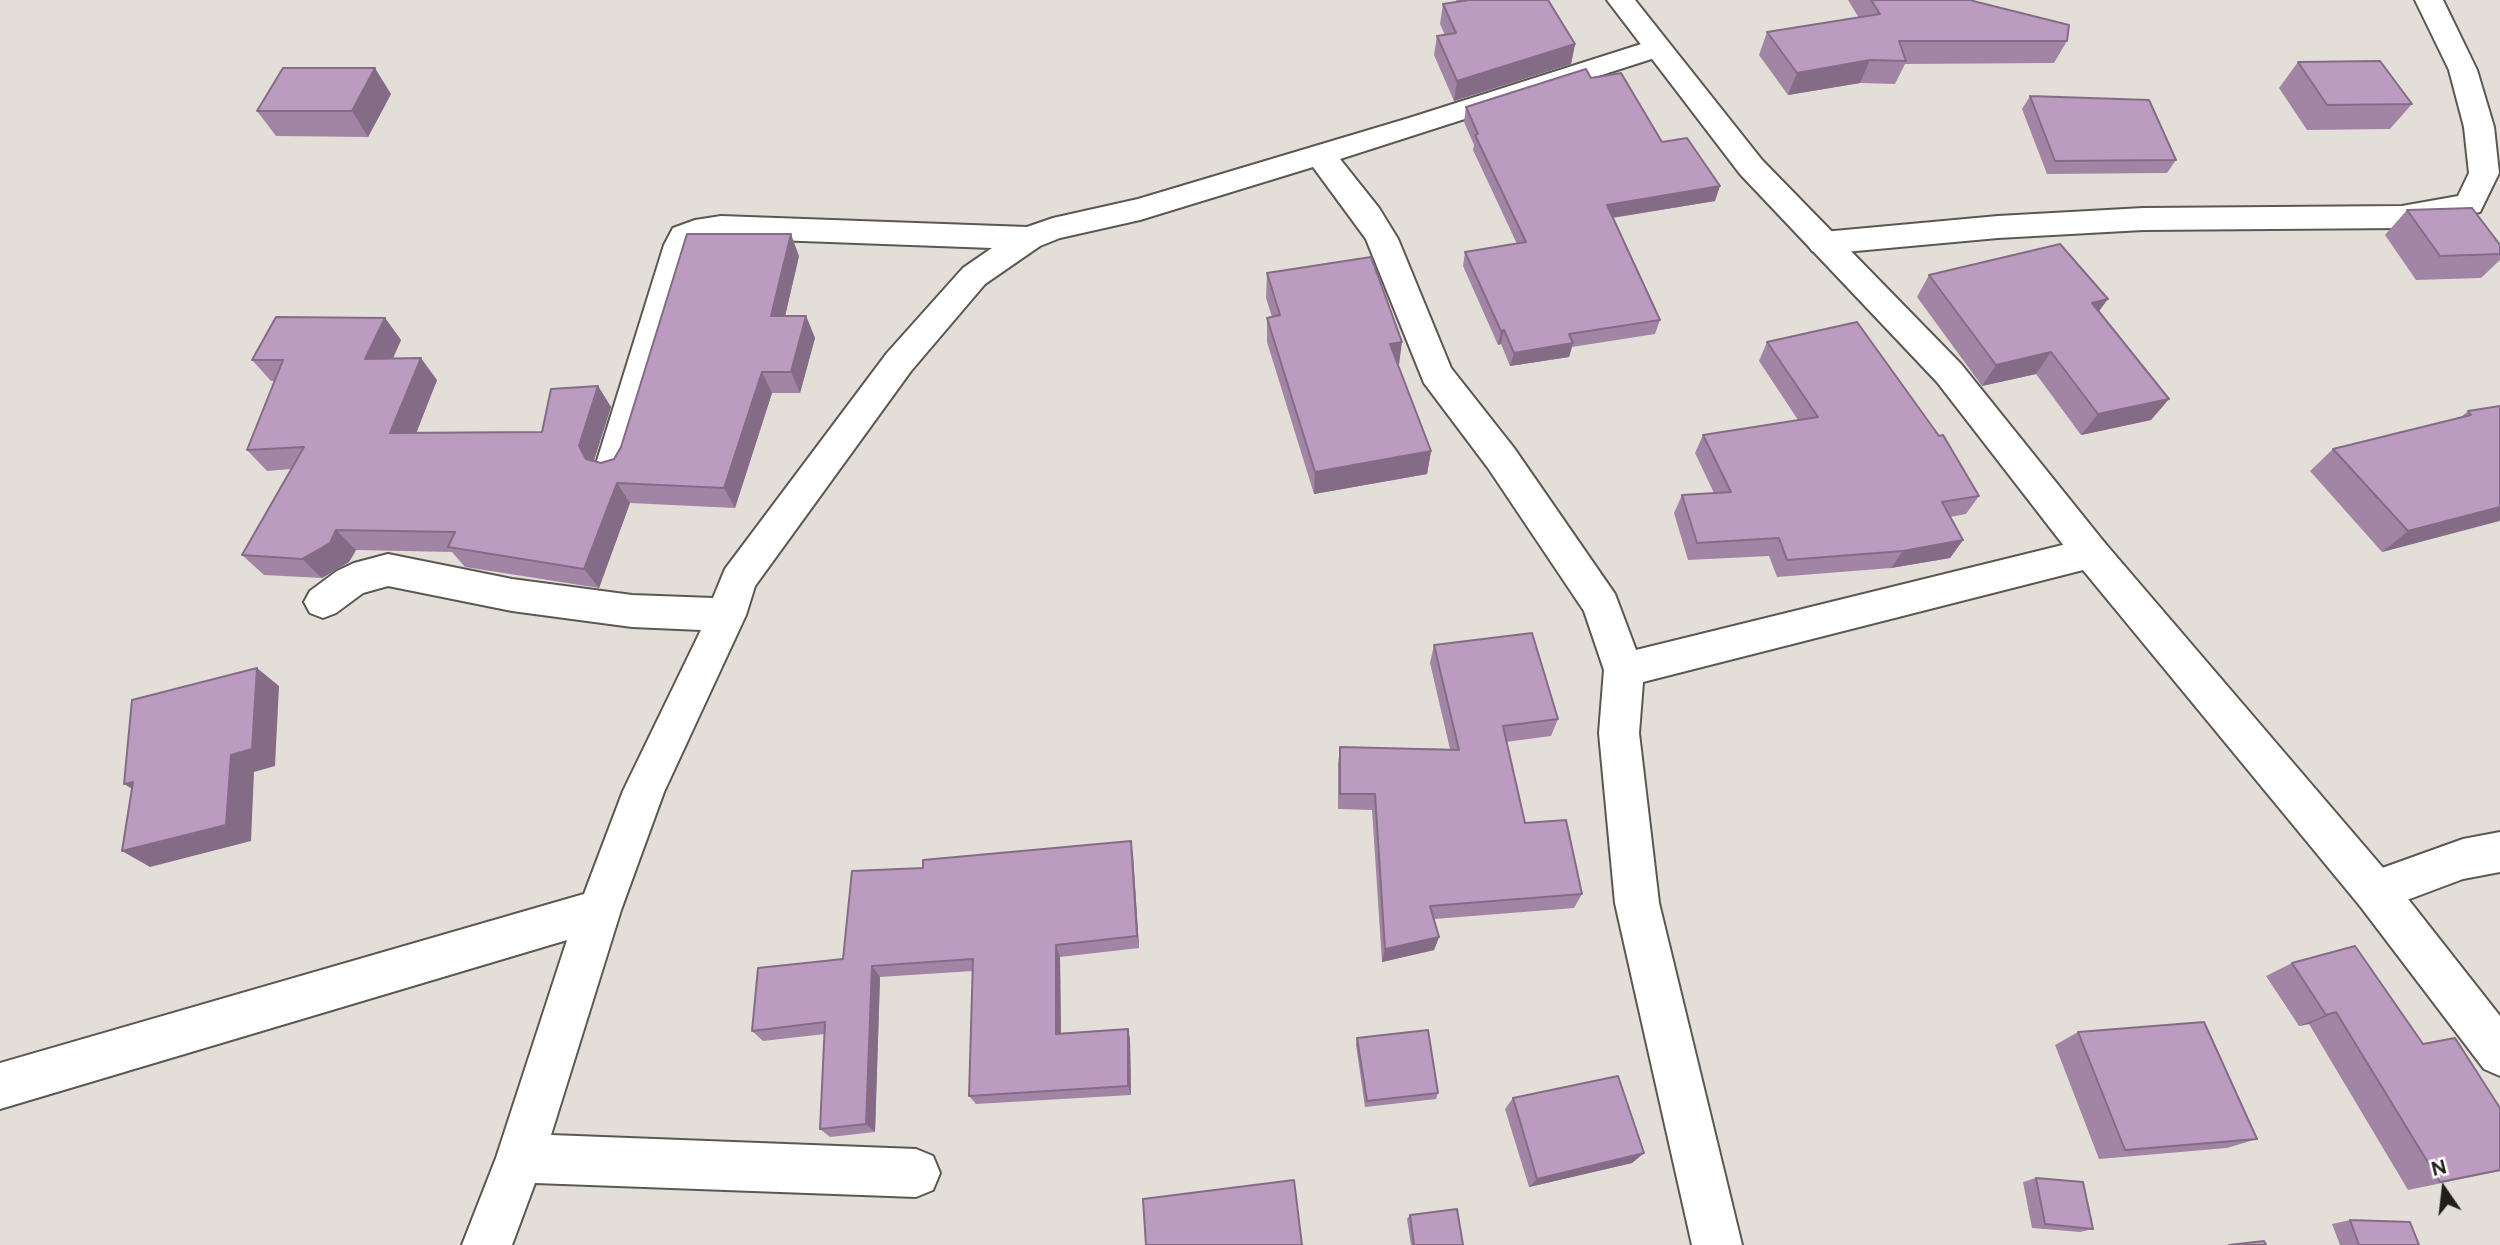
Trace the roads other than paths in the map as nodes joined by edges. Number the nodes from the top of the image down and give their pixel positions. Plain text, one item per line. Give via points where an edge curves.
1 (1622, 0) edge
2 (2429, 0) edge
3 (1657, 48) junction
4 (1319, 154) junction
5 (1029, 238) junction
6 (1823, 243) junction
7 (613, 467) edge
8 (2091, 552) junction
9 (323, 602) dead end
10 (727, 615) junction
11 (1624, 670) junction
12 (2500, 852) edge
13 (2375, 891) junction
14 (599, 910) junction
15 (2500, 1053) edge
16 (0, 1086) edge
17 (520, 1158) junction
18 (916, 1173) dead end
19 (486, 1245) edge
20 (1717, 1245) edge

1 - 3 street
2 - 6 street via 2463,70 2479,127 2484,173 2469,204 2402,217 2143,219
3 - 4 street
3 - 6 street via 1751,167
4 - 5 street
4 - 11 street via 1382,239 1436,374 1501,458 1601,605
5 - 7 street via 721,227 684,236
5 - 10 street via 974,276 899,362 738,580
6 - 8 street via 1949,373
8 - 11 street
8 - 13 street
9 - 10 street via 366,574 388,570 512,595 632,611
10 - 14 street via 644,791
11 - 20 street via 1619,733 1637,903
12 - 13 street via 2463,859
13 - 15 street
14 - 16 street
14 - 17 street
17 - 18 street
17 - 19 street

